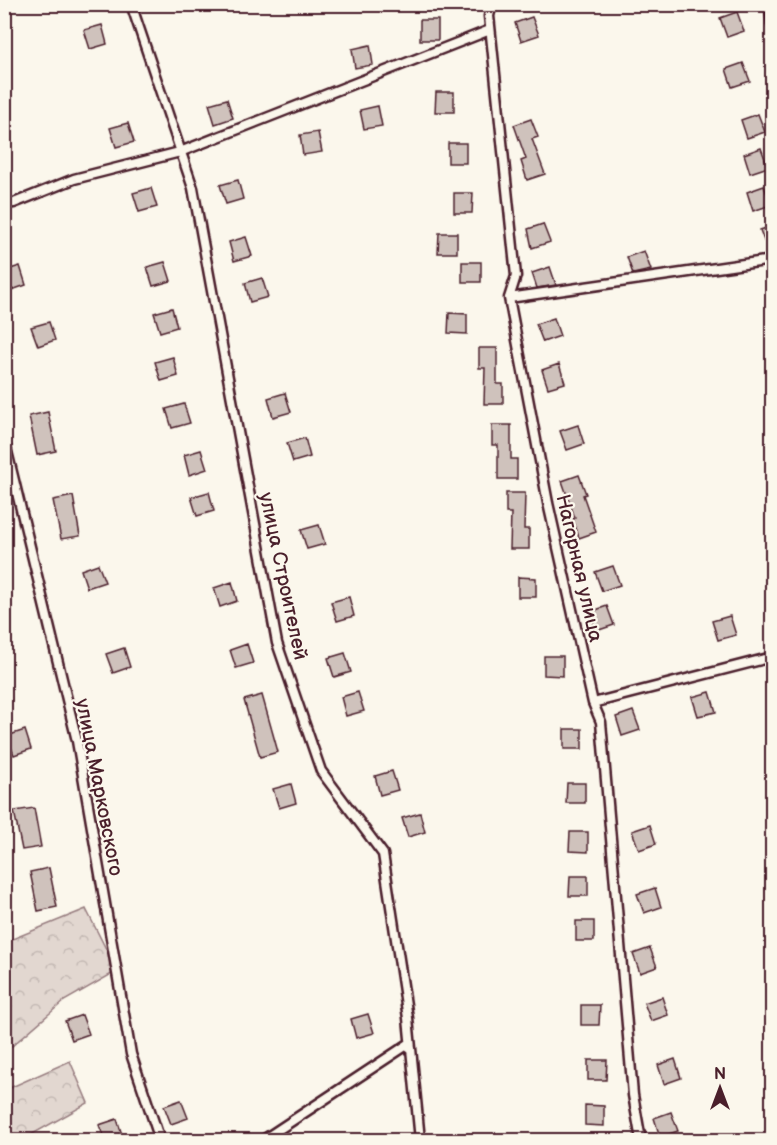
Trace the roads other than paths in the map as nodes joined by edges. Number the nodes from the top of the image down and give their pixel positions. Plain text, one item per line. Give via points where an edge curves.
1 (131, 4) edge
2 (492, 4) edge
3 (770, 4) edge
4 (772, 25) edge
5 (490, 30) junction
6 (180, 152) junction
7 (4, 204) edge
8 (772, 260) edge
9 (509, 298) junction
10 (4, 439) edge
11 (772, 657) edge
12 (593, 704) junction
13 (410, 1043) junction
14 (160, 1140) edge
15 (263, 1140) edge
16 (420, 1140) edge
17 (641, 1140) edge

1 - 6 lane, улица Строителей
2 - 5 lane, Нагорная улица
3 - 4 lane
5 - 6 lane
5 - 9 lane, Нагорная улица via 516,276
6 - 7 lane via 74,179
6 - 13 lane, улица Строителей via 193,188 277,643 321,771 383,854
8 - 9 lane
9 - 12 lane, Нагорная улица via 548,503
10 - 14 lane, улица Марковского via 77,741 131,1054
11 - 12 lane
12 - 17 lane, Нагорная улица via 601,722 633,1095
13 - 15 lane
13 - 16 lane, улица Строителей

